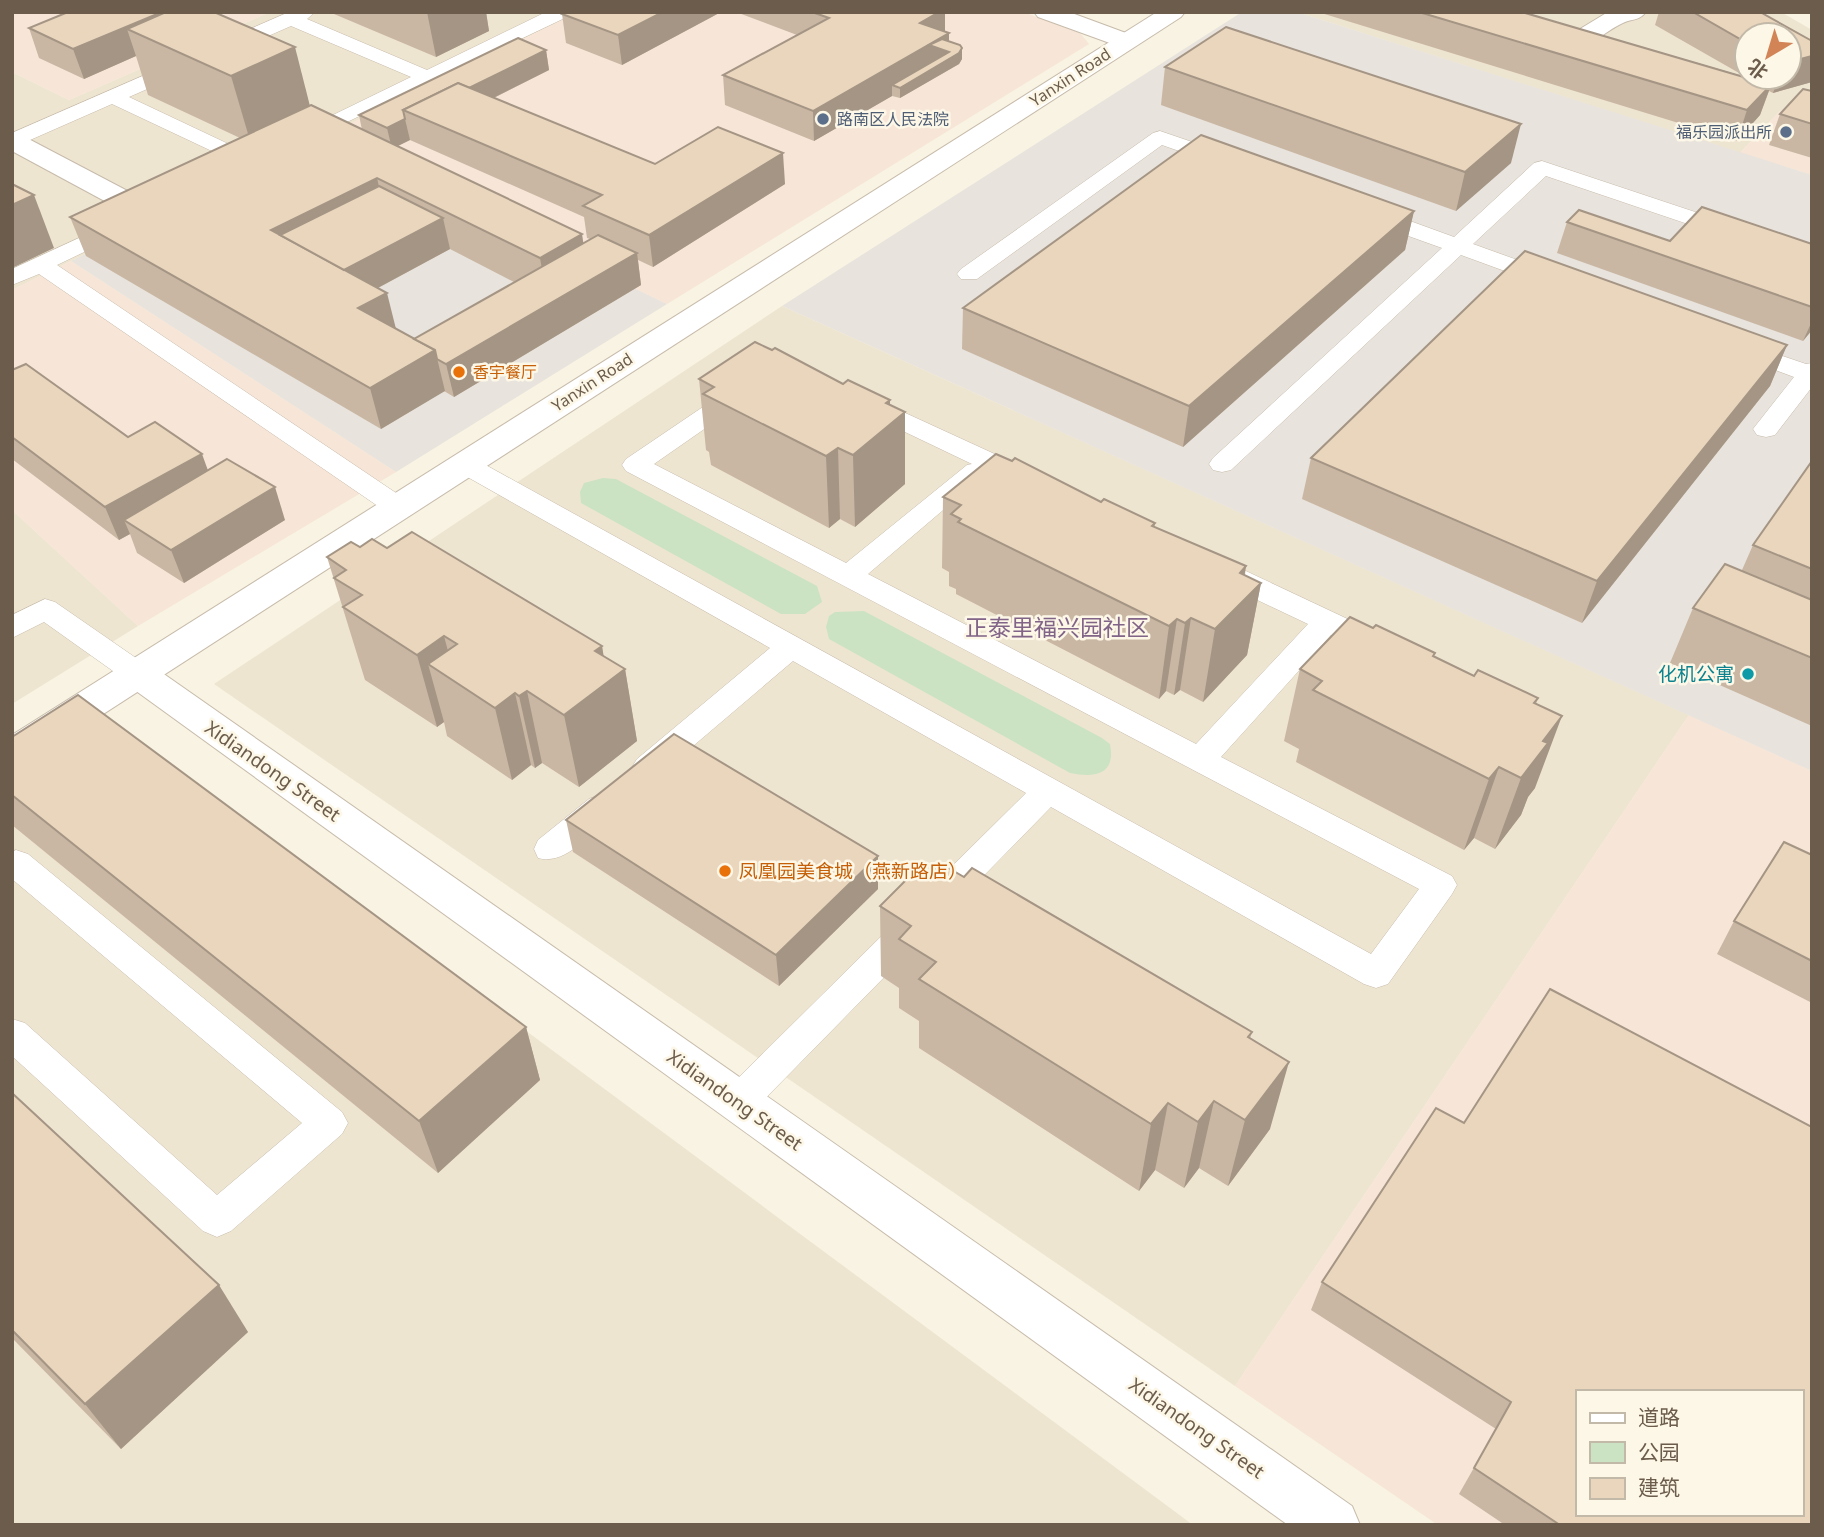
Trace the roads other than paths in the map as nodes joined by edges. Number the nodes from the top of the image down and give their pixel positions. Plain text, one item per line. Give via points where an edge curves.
1 (562, 12) edge
2 (1046, 12) edge
3 (1173, 12) edge
4 (1484, 12) edge
5 (1614, 14) edge
6 (299, 15) edge
7 (1126, 41) junction
8 (427, 77) junction
9 (113, 97) junction
10 (13, 140) edge
11 (250, 163) junction
12 (1251, 170) edge
13 (227, 174) edge
14 (159, 207) joint
15 (1354, 208) edge
16 (1458, 246) junction
17 (1812, 259) edge
18 (40, 264) junction
19 (970, 274) dead end
20 (12, 278) edge
21 (1575, 289) edge
22 (1718, 341) edge
23 (1811, 373) edge
24 (759, 379) edge
25 (842, 392) edge
26 (1766, 429) dead end
27 (987, 461) junction
28 (464, 464) junction
29 (1222, 464) dead end
30 (1050, 490) edge
31 (398, 507) junction
32 (1201, 562) edge
33 (848, 576) junction
34 (1327, 621) junction
35 (12, 628) edge
36 (790, 647) junction
37 (1402, 656) edge
38 (138, 674) junction
39 (12, 754) edge
40 (1200, 760) junction
41 (1047, 791) junction
42 (550, 849) dead end
43 (12, 865) edge
44 (12, 1034) edge
45 (738, 1102) junction
46 (1333, 1525) edge

1 - 8 lane
2 - 7 street
3 - 7 street, Yanxin Road
4 - 5 street via 1578,40
6 - 8 lane
6 - 9 lane
7 - 28 street, Yanxin Road
8 - 11 lane
9 - 10 lane
9 - 11 lane
10 - 14 street
11 - 13 lane
12 - 19 lane via 1160,137
14 - 18 lane
15 - 16 lane
16 - 17 lane via 1542,168
16 - 21 lane
16 - 29 lane
18 - 20 lane
18 - 31 lane
22 - 23 lane
23 - 26 lane
24 - 33 lane via 635,465
25 - 27 lane
27 - 30 lane
27 - 33 lane
28 - 31 street, Yanxin Road
28 - 36 lane
31 - 38 street, Yanxin Road
32 - 34 lane
33 - 40 lane
34 - 37 lane
34 - 40 lane
35 - 38 lane via 45,608
36 - 41 lane
36 - 42 lane
38 - 39 street, Yanxin Road
38 - 45 street, Xidiandong Street
40 - 41 lane via 1440,884 1376,974
41 - 45 lane
43 - 44 lane via 16,863 329,1123 217,1219
45 - 46 street, Xidiandong Street

